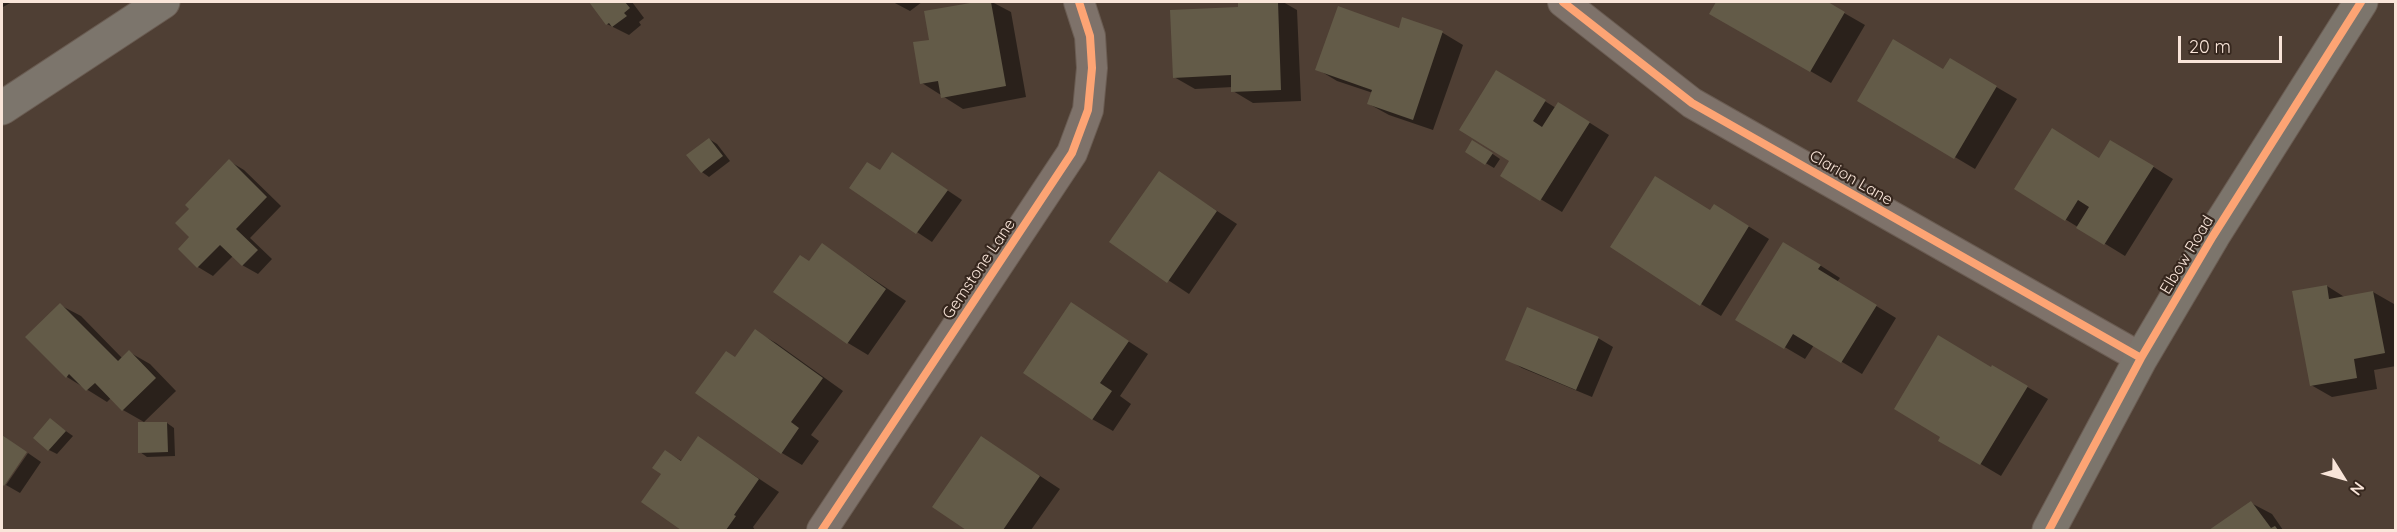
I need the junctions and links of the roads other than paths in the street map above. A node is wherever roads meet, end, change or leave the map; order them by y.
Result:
1 (163, 2) edge
2 (1079, 2) edge
3 (1563, 2) edge
4 (2361, 2) edge
5 (2, 108) edge
6 (2141, 358) junction
7 (822, 531) edge
8 (2049, 531) edge

1 - 5 street
2 - 7 street, Gemstone Lane
3 - 6 street, Clarion Lane
4 - 6 street, Elbow Road
6 - 8 street, Elbow Road

